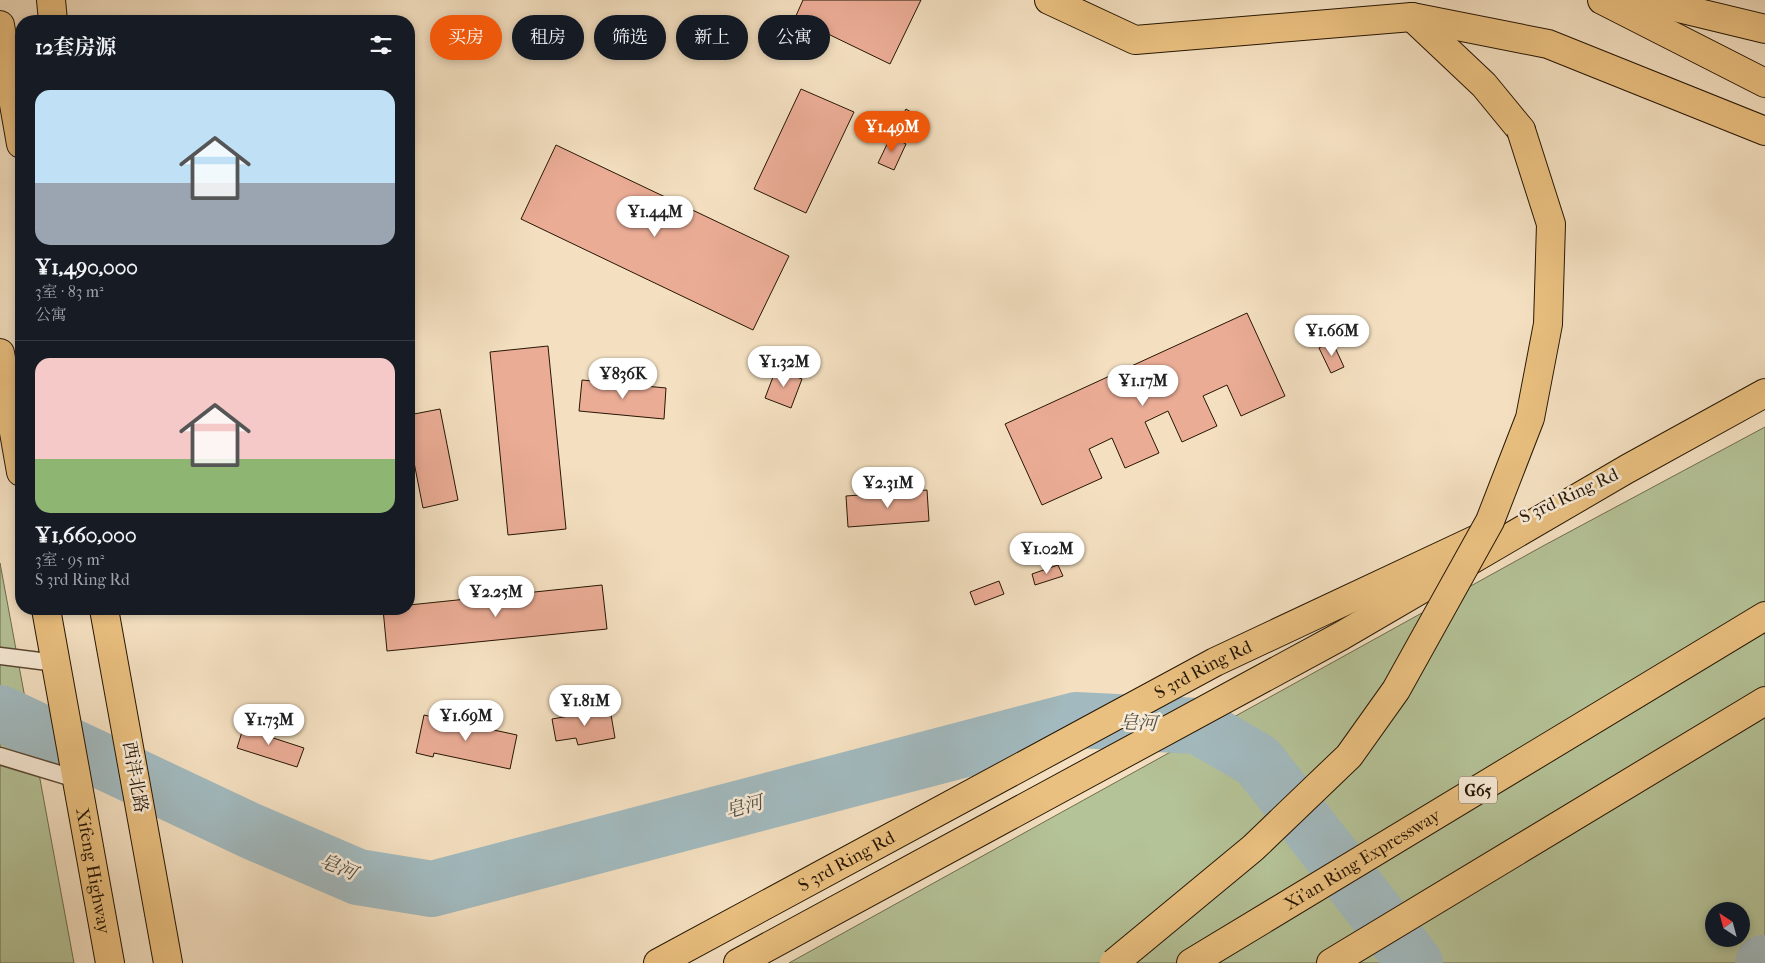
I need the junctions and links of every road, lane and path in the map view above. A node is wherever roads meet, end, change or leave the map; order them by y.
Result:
1 (51, 0) edge
2 (1048, 0) edge
3 (1602, 0) edge
4 (1645, 0) edge
5 (52, 15) edge
6 (1412, 18) junction
7 (0, 25) edge
8 (1765, 29) edge
9 (1765, 83) edge
10 (15, 110) edge
11 (1765, 131) edge
12 (0, 353) edge
13 (1765, 393) edge
14 (15, 438) edge
15 (1627, 469) junction
16 (47, 615) edge
17 (105, 615) edge
18 (1765, 616) edge
19 (0, 656) edge
20 (56, 664) junction
21 (1765, 701) edge
22 (0, 756) edge
23 (76, 779) junction
24 (110, 963) edge
25 (168, 963) edge
26 (658, 963) edge
27 (738, 963) edge
28 (1114, 963) edge
29 (1191, 963) edge
30 (1331, 963) edge

1 - 5 main road
2 - 6 main road
3 - 9 main road
4 - 8 main road
6 - 11 main road
6 - 28 main road, bridge
7 - 10 main road
12 - 14 main road
13 - 15 main road, S 3rd Ring Rd
15 - 26 main road, S 3rd Ring Rd
15 - 27 main road, S 3rd Ring Rd, bridge
16 - 20 main road
17 - 25 main road, 西沣北路
18 - 29 main road, Xi'an Ring Expressway / G65
19 - 20 lane
20 - 23 main road
21 - 30 main road
22 - 23 lane
23 - 24 main road, Xifeng Highway

